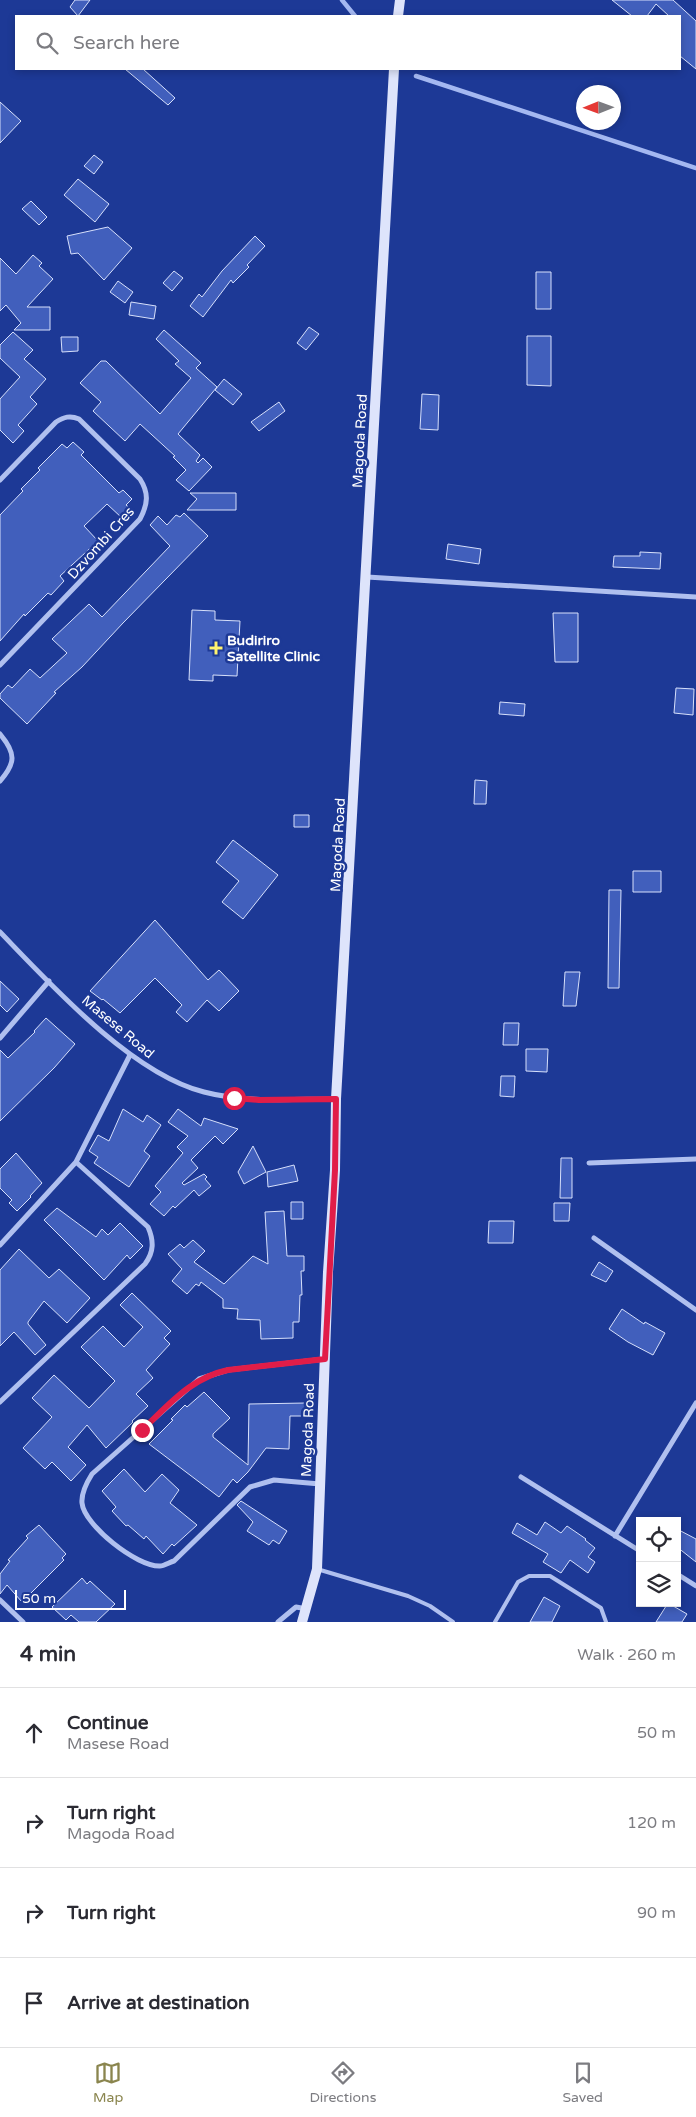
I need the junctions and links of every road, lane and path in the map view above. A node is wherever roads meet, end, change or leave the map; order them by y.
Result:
1 (400, 0) edge
2 (398, 15) edge
3 (394, 70) edge
4 (0, 480) edge
5 (367, 577) junction
6 (696, 597) edge
7 (0, 665) edge
8 (0, 734) edge
9 (0, 781) edge
10 (0, 932) edge
11 (50, 981) junction
12 (0, 1038) edge
13 (130, 1055) junction
14 (336, 1099) junction
15 (696, 1159) edge
16 (76, 1162) junction
17 (589, 1163) dead end
18 (594, 1238) dead end
19 (0, 1245) edge
20 (696, 1310) edge
21 (325, 1359) junction
22 (0, 1402) edge
23 (696, 1403) edge
24 (521, 1477) dead end
25 (320, 1484) junction
26 (615, 1536) junction
27 (636, 1549) edge
28 (317, 1569) junction
29 (681, 1577) edge
30 (696, 1586) edge
31 (0, 1600) edge
32 (307, 1609) junction
33 (23, 1622) edge
34 (278, 1622) edge
35 (302, 1622) edge
36 (453, 1622) edge
37 (495, 1622) edge
38 (606, 1622) edge

1 - 2 street
3 - 5 street, Magoda Road
4 - 7 street, Dzvombi Cres
5 - 6 street
5 - 14 street, Magoda Road
8 - 9 street
10 - 11 street, Masese Road
11 - 12 street
11 - 13 street, Masese Road
13 - 14 street, Masese Road
13 - 16 street
14 - 21 street, Magoda Road
15 - 17 street
16 - 19 street
16 - 22 street
18 - 20 street
21 - 25 street, Magoda Road
21 - 25 street
23 - 26 street
24 - 26 street
25 - 28 street, Magoda Road
26 - 27 street
28 - 32 street, Magoda Road
28 - 36 lane
29 - 30 street
31 - 33 street
32 - 34 street
32 - 35 street, Magoda Road
37 - 38 lane

